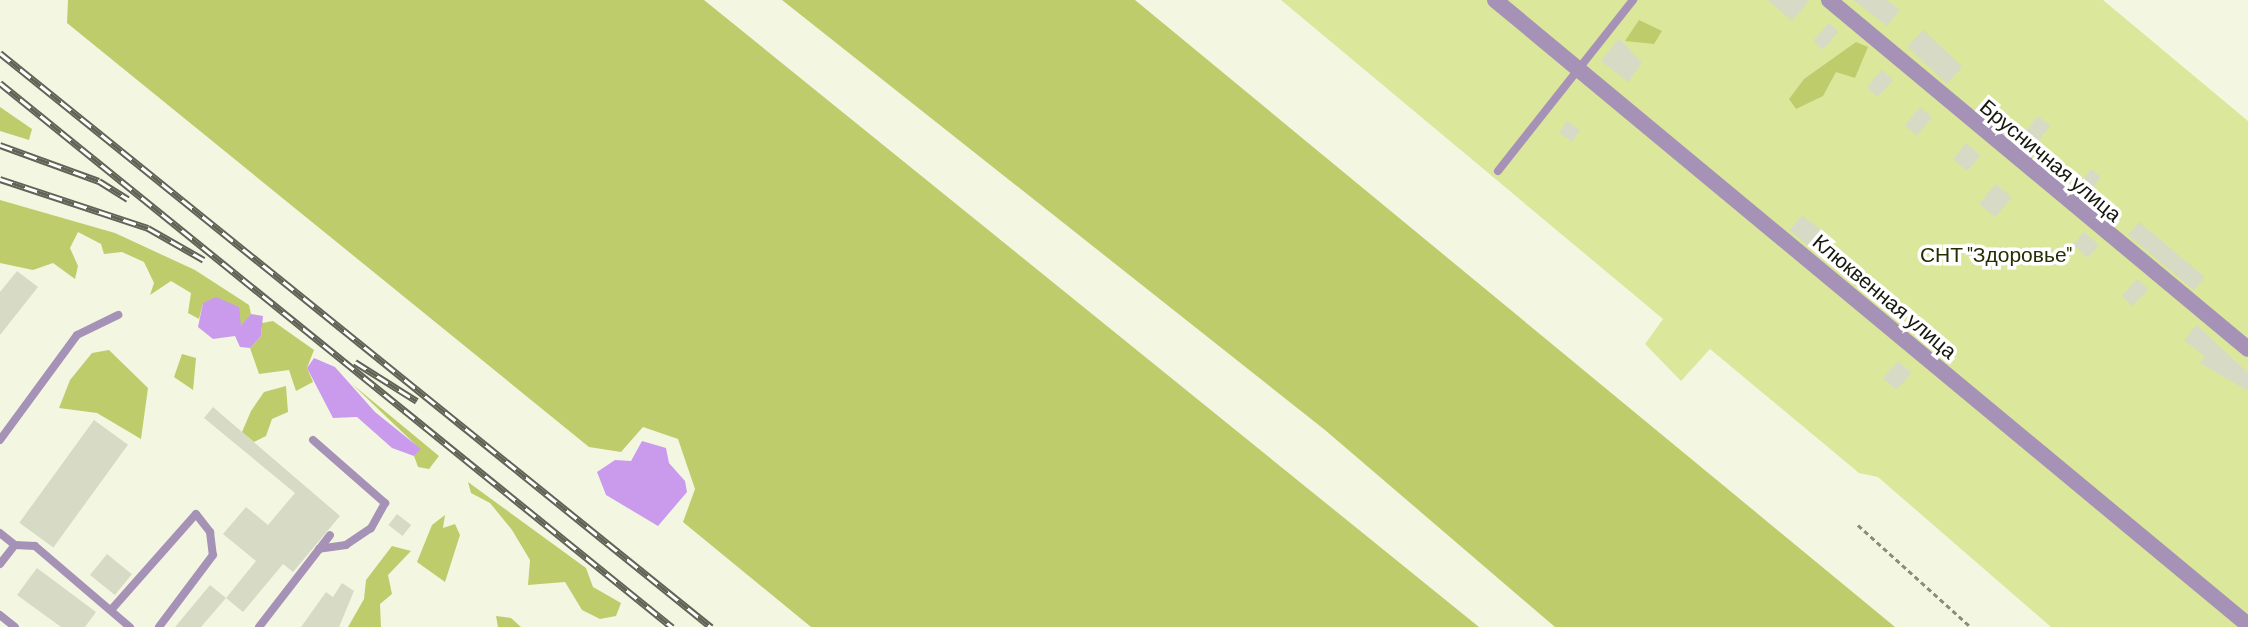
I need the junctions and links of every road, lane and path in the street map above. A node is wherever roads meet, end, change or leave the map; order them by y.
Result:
1 (1495, 0) edge
2 (1633, 0) edge
3 (1829, 0) edge
4 (1578, 69) junction
5 (1498, 171) dead end
6 (118, 315) dead end
7 (2248, 349) edge
8 (0, 440) edge
9 (313, 440) dead end
10 (1857, 524) dead end
11 (0, 533) edge
12 (330, 535) dead end
13 (15, 545) junction
14 (319, 549) junction
15 (0, 564) edge
16 (111, 610) junction
17 (0, 615) edge
18 (2248, 625) edge
19 (15, 627) edge
20 (130, 627) edge
21 (159, 627) edge
22 (259, 627) edge
23 (1971, 627) edge

1 - 4 street, Клюквенная улица
2 - 4 lane
3 - 7 street, Брусничная улица
4 - 5 lane
4 - 18 street, Клюквенная улица
6 - 8 lane
9 - 14 lane
10 - 23 path
11 - 13 lane
12 - 14 lane
13 - 15 lane
13 - 16 lane
14 - 22 lane
16 - 20 lane
16 - 21 lane
17 - 19 lane

